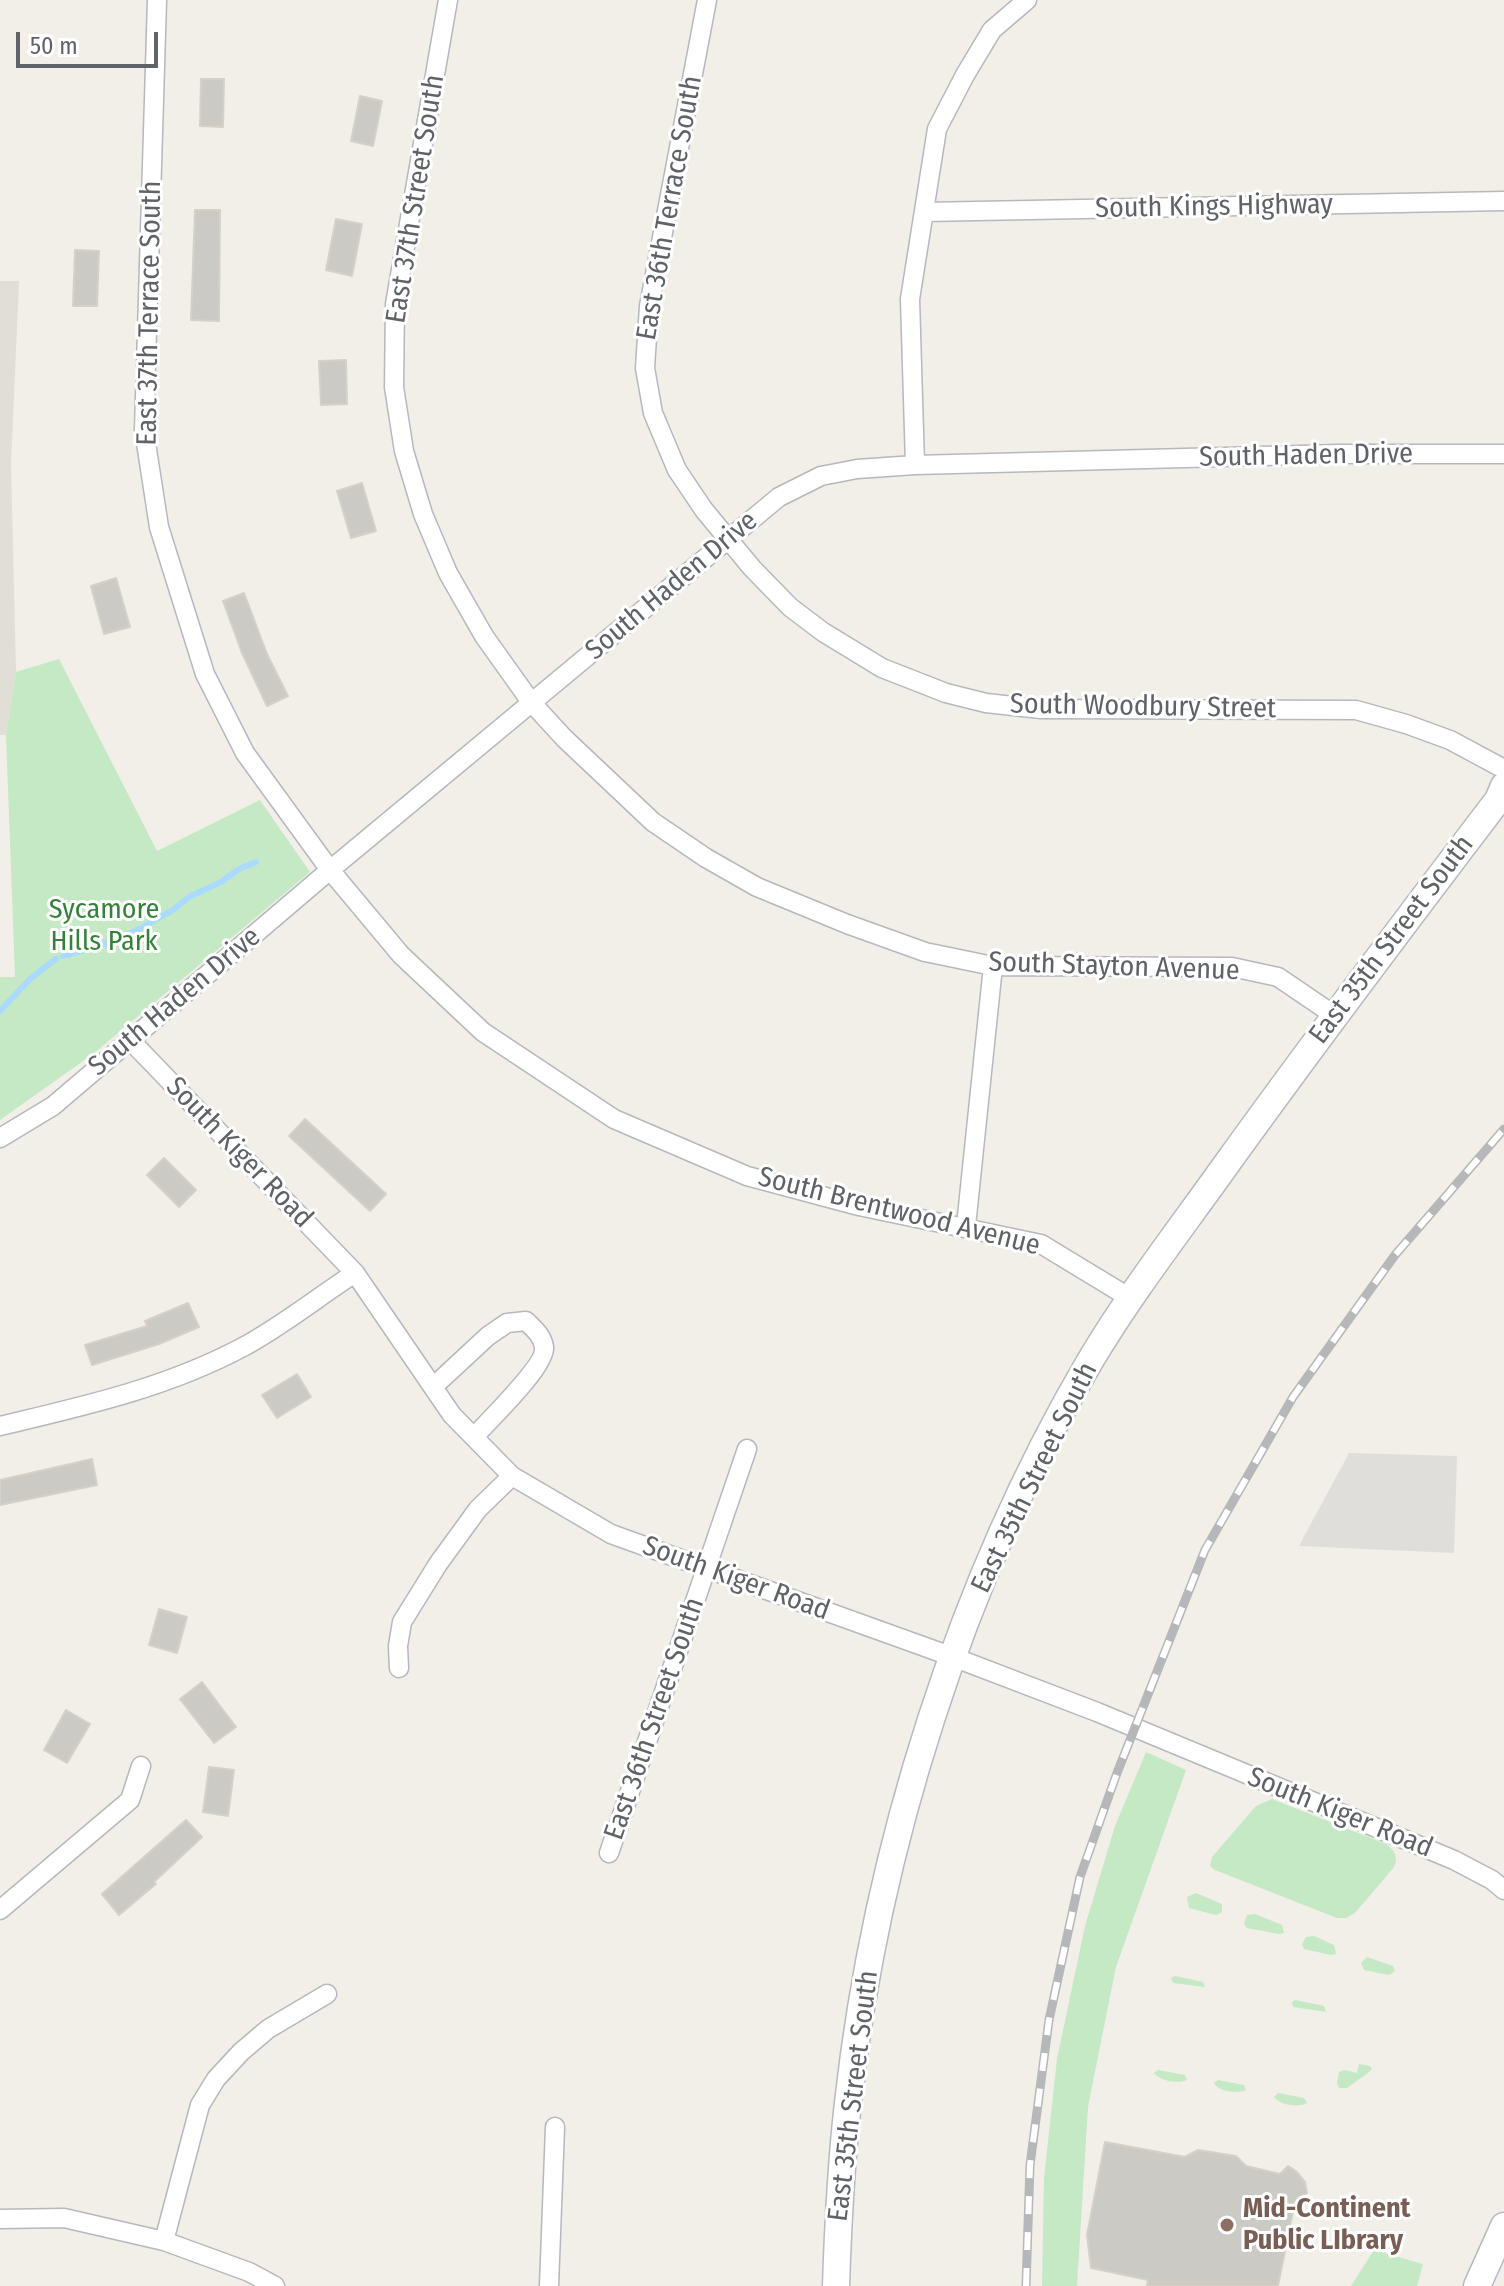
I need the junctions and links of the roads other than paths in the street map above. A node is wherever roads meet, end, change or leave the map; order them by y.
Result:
1 (157, 0) edge
2 (448, 0) edge
3 (707, 0) edge
4 (1027, 0) edge
5 (1504, 201) edge
6 (924, 212) junction
7 (1504, 454) edge
8 (915, 465) junction
9 (729, 538) junction
10 (531, 702) junction
11 (1504, 769) edge
12 (1504, 786) edge
13 (330, 870) junction
14 (993, 966) junction
15 (1334, 1015) junction
16 (130, 1040) junction
17 (0, 1138) edge
18 (966, 1226) junction
19 (355, 1273) junction
20 (1130, 1298) junction
21 (433, 1387) junction
22 (0, 1426) edge
23 (474, 1437) junction
24 (747, 1449) dead end
25 (512, 1476) junction
26 (707, 1570) junction
27 (953, 1657) junction
28 (399, 1668) dead end
29 (141, 1766) dead end
30 (609, 1853) dead end
31 (1504, 1890) edge
32 (0, 1910) edge
33 (327, 1994) dead end
34 (555, 2127) dead end
35 (0, 2219) edge
36 (1504, 2226) edge
37 (164, 2241) junction
38 (275, 2286) edge
39 (549, 2286) edge
40 (836, 2286) edge
41 (1477, 2286) edge

1 - 13 street, East 37th Terrace South
2 - 10 street, East 37th Street South
3 - 9 street, East 36th Terrace South
4 - 6 street
5 - 6 street, South Kings Highway
6 - 8 street
7 - 8 street, South Haden Drive
8 - 9 street, South Haden Drive
9 - 10 street, South Haden Drive
9 - 11 street, South Woodbury Street
10 - 13 street, South Haden Drive
10 - 14 street, South Stayton Avenue
12 - 15 main road, East 35th Street South
13 - 16 street, South Haden Drive
13 - 18 street, South Brentwood Avenue
14 - 15 street, South Stayton Avenue
14 - 18 street
15 - 20 main road, East 35th Street South
16 - 17 street, South Haden Drive
16 - 19 street, South Kiger Road
18 - 20 street, South Brentwood Avenue
19 - 21 street, South Kiger Road
19 - 22 street
20 - 27 main road, East 35th Street South
21 - 23 street, South Kiger Road
21 - 23 street
23 - 25 street, South Kiger Road
24 - 26 street, East 36th Street South
25 - 26 street, South Kiger Road
25 - 28 street
26 - 27 street, South Kiger Road
26 - 30 street, East 36th Street South
27 - 31 street, South Kiger Road
27 - 40 main road, East 35th Street South
29 - 32 street
33 - 37 street
34 - 39 street
35 - 37 street
36 - 41 main road
37 - 38 street

